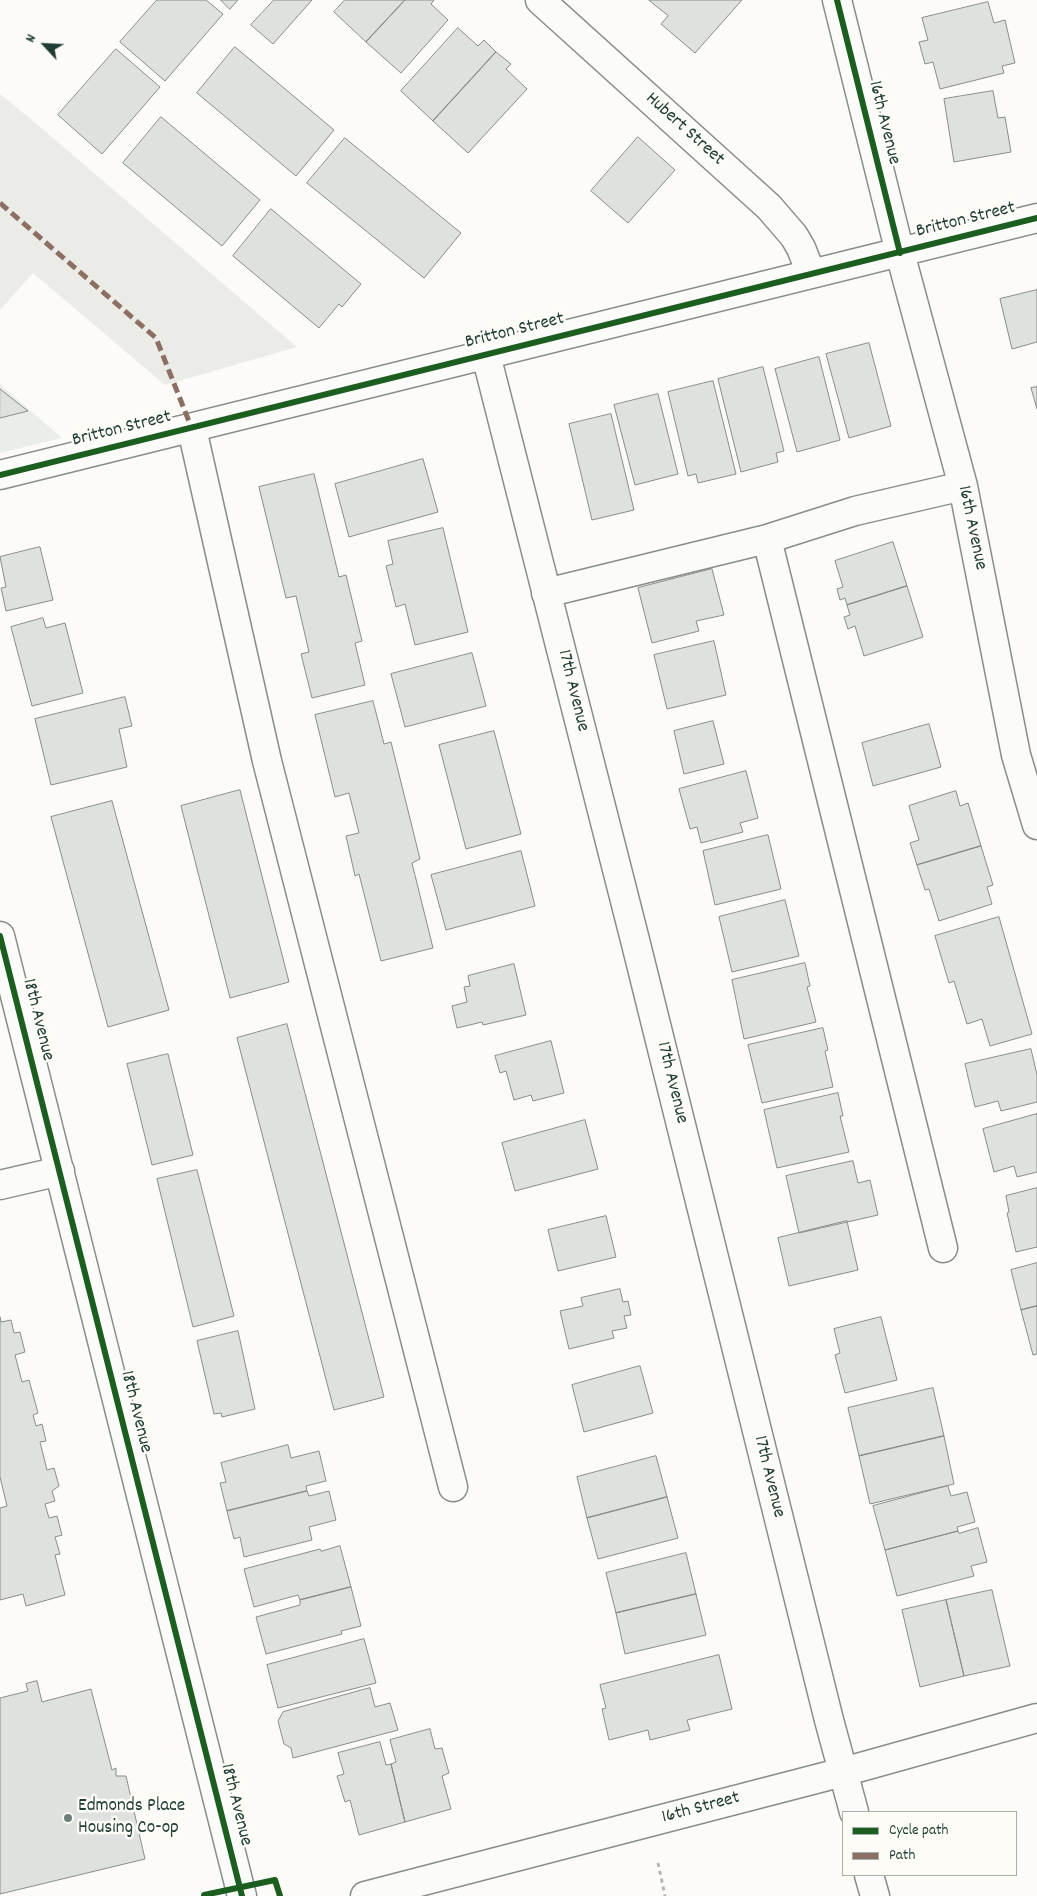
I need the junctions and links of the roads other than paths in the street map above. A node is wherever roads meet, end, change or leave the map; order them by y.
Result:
1 (540, 0) edge
2 (836, 0) edge
3 (1037, 218) edge
4 (900, 253) junction
5 (811, 273) junction
6 (486, 355) junction
7 (192, 429) junction
8 (0, 475) edge
9 (962, 486) junction
10 (767, 539) junction
11 (546, 593) junction
12 (1037, 825) edge
13 (0, 936) edge
14 (60, 1171) junction
15 (0, 1185) edge
16 (943, 1248) dead end
17 (453, 1487) dead end
18 (1037, 1718) edge
19 (843, 1772) junction
20 (854, 1811) edge
21 (869, 1876) edge
22 (242, 1896) edge
23 (365, 1896) edge
24 (874, 1896) edge

1 - 5 street, Hubert Street
2 - 4 street, 16th Avenue
3 - 4 street, Britton Street
4 - 5 street, Britton Street
4 - 9 street, 16th Avenue
5 - 6 street, Britton Street
6 - 7 street, Britton Street
6 - 11 street, 17th Avenue
7 - 8 street, Britton Street
7 - 17 street
9 - 10 street
9 - 12 street, 16th Avenue
10 - 11 street
10 - 16 street
11 - 19 street, 17th Avenue
13 - 14 street, 18th Avenue
14 - 15 street
14 - 22 street, 18th Avenue
18 - 19 street, 16th Street
19 - 20 street, 17th Avenue
19 - 23 street, 16th Street
21 - 24 street

